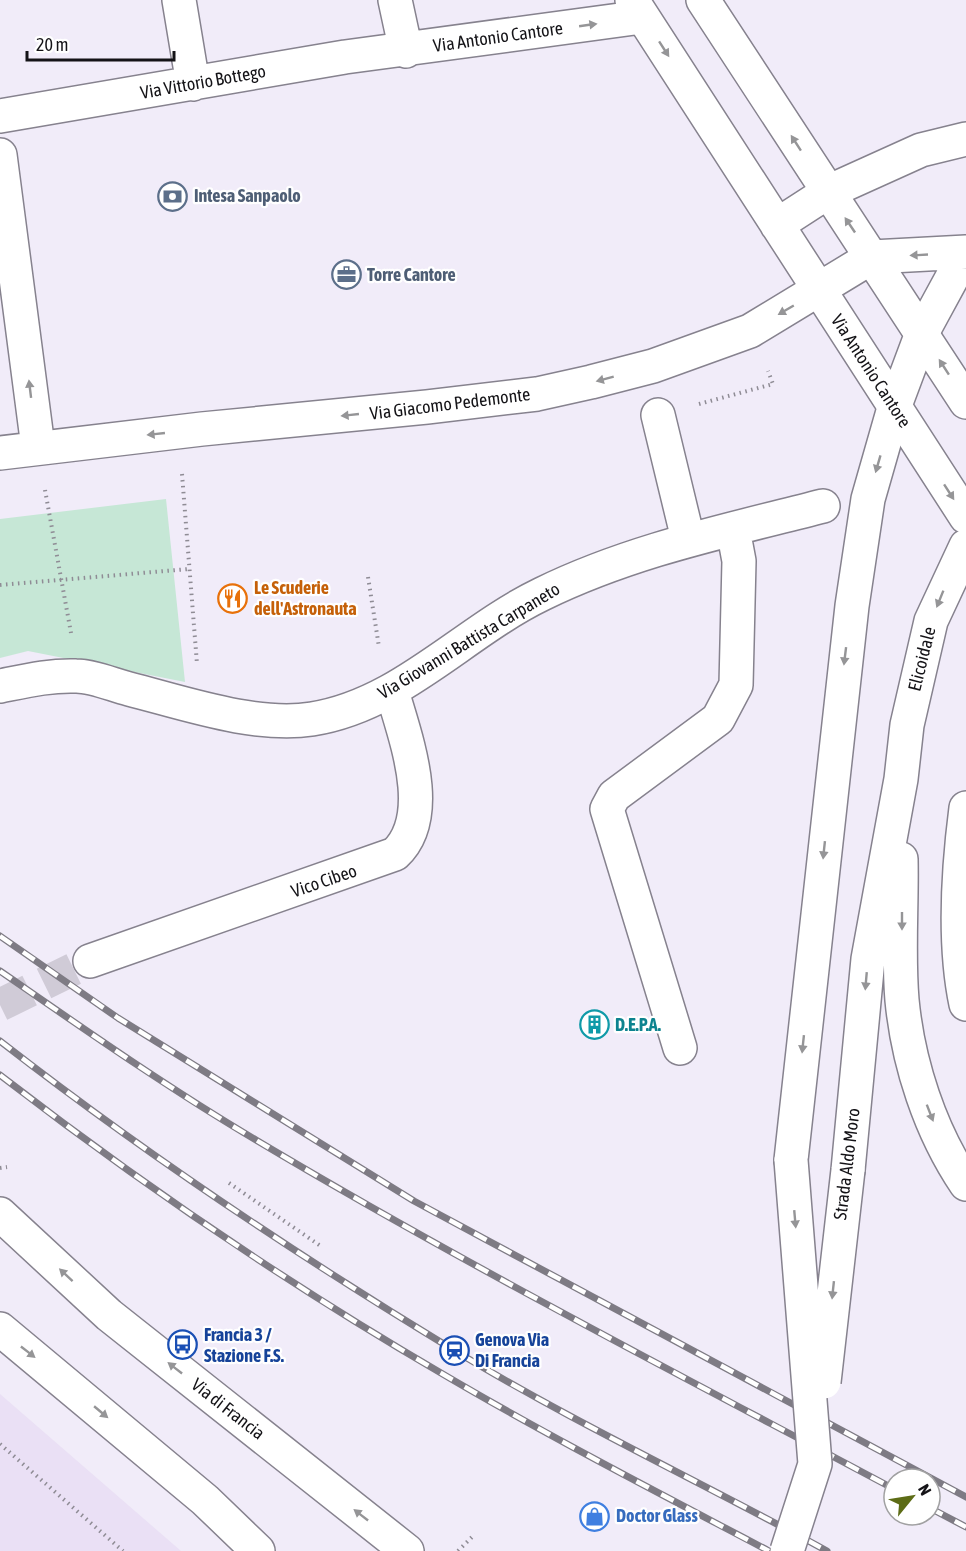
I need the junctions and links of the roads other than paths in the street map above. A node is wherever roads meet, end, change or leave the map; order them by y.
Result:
1 (178, 0) edge
2 (395, 0) edge
3 (703, 0) edge
4 (637, 8) edge
5 (406, 51) junction
6 (193, 84) junction
7 (0, 116) edge
8 (966, 139) edge
9 (0, 155) edge
10 (828, 192) junction
11 (777, 225) junction
12 (966, 252) edge
13 (872, 257) junction
14 (819, 291) junction
15 (922, 333) junction
16 (966, 402) edge
17 (894, 408) junction
18 (658, 414) road end
19 (38, 447) junction
20 (0, 453) edge
21 (823, 506) dead end
22 (966, 517) edge
23 (733, 529) junction
24 (688, 539) junction
25 (966, 546) edge
26 (0, 686) edge
27 (392, 691) junction
28 (901, 779) junction
29 (966, 808) edge
30 (90, 961) tunnel mouth
31 (966, 1004) edge
32 (680, 1048) dead end
33 (966, 1184) edge
34 (0, 1214) edge
35 (0, 1329) edge
36 (815, 1464) junction
37 (258, 1551) edge
38 (407, 1551) edge
39 (787, 1551) edge
40 (807, 1551) edge

1 - 6 main road
2 - 5 main road
10 -> 3 main road
5 -> 4 main road, Via Antonio Cantore
4 -> 11 main road, Via Antonio Cantore
5 - 6 main road, Via Vittorio Bottego
6 - 7 main road, Via Vittorio Bottego
8 - 10 main road
19 -> 9 main road
10 - 11 main road
13 -> 10 main road
11 - 14 main road, Via Antonio Cantore
12 -> 13 main road
12 - 15 main road
13 - 14 main road, Via Giacomo Pedemonte
13 - 15 main road
14 - 17 main road, Via Antonio Cantore
14 -> 19 main road, Via Giacomo Pedemonte
16 -> 15 main road
15 - 17 main road
17 -> 22 main road, Via Antonio Cantore
17 -> 36 main road, bridge
18 - 24 main road
19 - 20 main road, Via Giacomo Pedemonte
21 - 23 main road, Via Giovanni Battista Carpaneto
23 - 24 main road, Via Giovanni Battista Carpaneto
23 - 32 main road
24 - 27 main road, Via Giovanni Battista Carpaneto
25 -> 28 main road, Elicoidale
26 - 27 main road, Via Giovanni Battista Carpaneto
27 - 30 main road, Vico Cibeo
28 -> 33 main road
28 -> 36 main road, Strada Aldo Moro, bridge
29 - 31 main road
38 -> 34 main road, Via di Francia
35 -> 37 main road
36 - 39 main road, bridge
36 - 40 main road, Strada Aldo Moro, bridge

